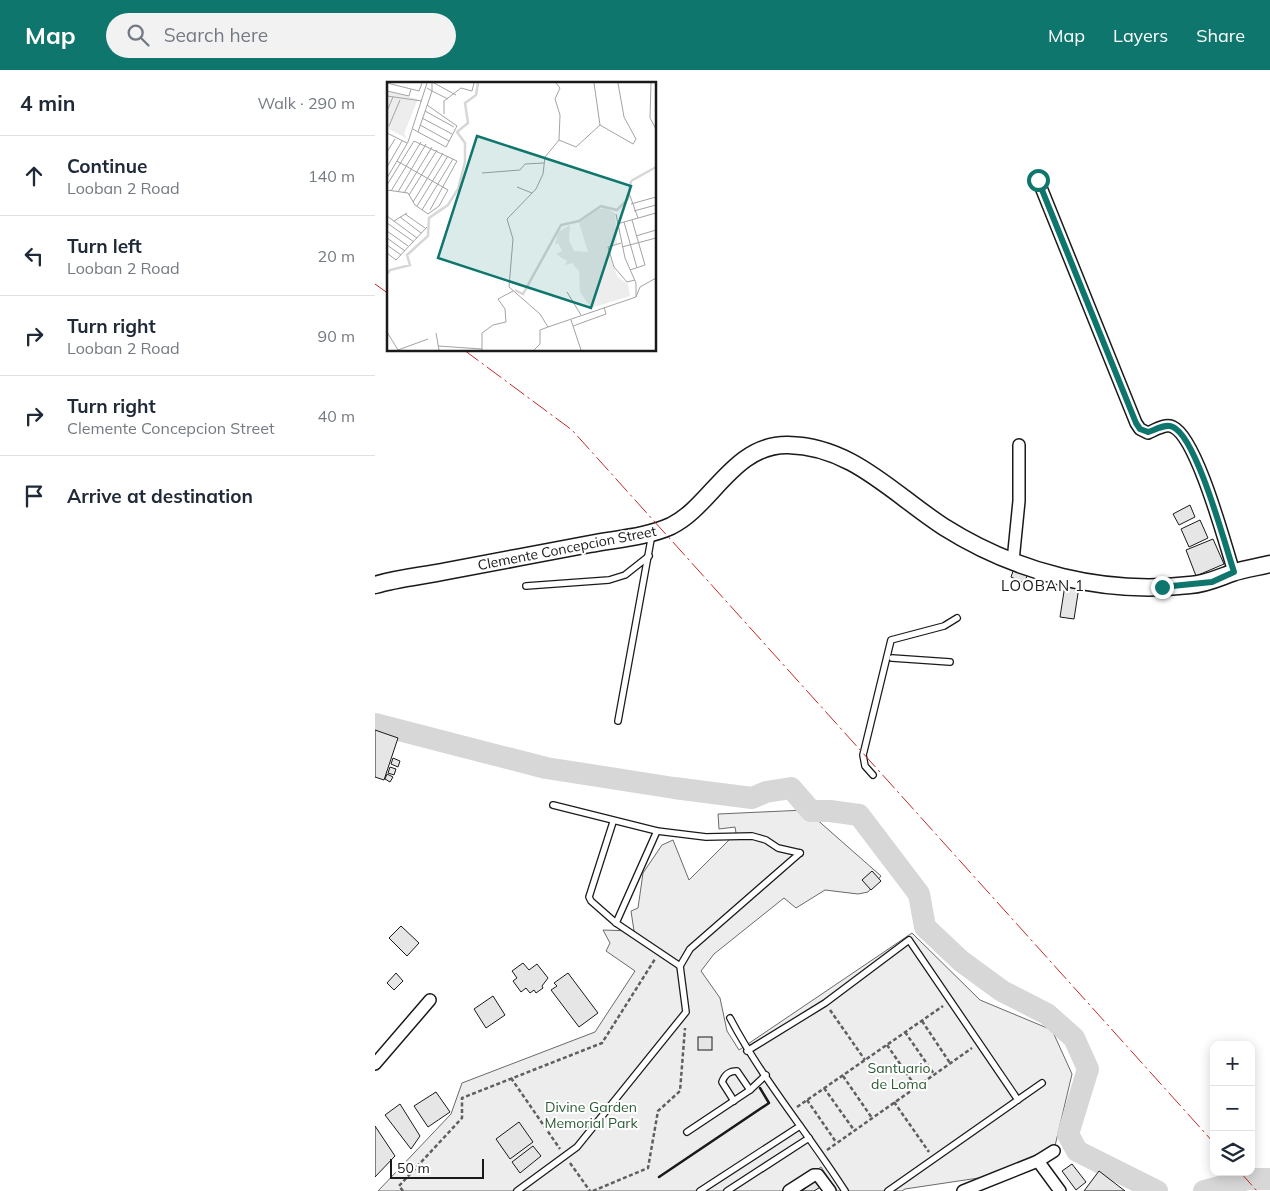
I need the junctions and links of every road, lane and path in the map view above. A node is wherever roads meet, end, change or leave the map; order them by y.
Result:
1 (1038, 180) dead end
2 (1019, 445) dead end
3 (653, 532) junction
4 (649, 556) junction
5 (1013, 561) junction
6 (1270, 564) edge
7 (1234, 572) junction
8 (375, 585) edge
9 (526, 586) dead end
10 (957, 618) dead end
11 (892, 658) dead end
12 (950, 662) dead end
13 (618, 721) dead end
14 (873, 775) dead end
15 (553, 805) dead end
16 (613, 822) junction
17 (657, 831) junction
18 (616, 923) junction
19 (659, 953) junction
20 (680, 966) junction
21 (430, 1000) dead end
22 (950, 1000) junction
23 (825, 1003) junction
24 (686, 1012) junction
25 (730, 1018) dead end
26 (922, 1021) junction
27 (905, 1032) junction
28 (979, 1042) junction
29 (887, 1045) junction
30 (747, 1051) junction
31 (865, 1060) junction
32 (950, 1063) junction
33 (375, 1064) edge
34 (934, 1074) junction
35 (766, 1076) junction
36 (843, 1076) junction
37 (511, 1078) junction
38 (1041, 1083) dead end
39 (916, 1087) junction
40 (824, 1088) junction
41 (750, 1090) junction
42 (807, 1100) junction
43 (1018, 1100) junction
44 (734, 1101) junction
45 (894, 1102) junction
46 (791, 1111) junction
47 (872, 1118) junction
48 (800, 1126) junction
49 (854, 1130) junction
50 (687, 1132) dead end
51 (809, 1138) junction
52 (837, 1143) junction
53 (1054, 1151) dead end
54 (821, 1154) junction
55 (565, 1156) junction
56 (933, 1158) junction
57 (1038, 1160) junction
58 (989, 1181) junction
59 (704, 1190) edge
60 (403, 1191) edge
61 (517, 1191) edge
62 (591, 1191) edge
63 (727, 1191) edge
64 (789, 1191) edge
65 (830, 1191) edge
66 (845, 1191) edge
67 (888, 1191) edge
68 (963, 1191) edge
69 (995, 1191) edge
70 (1060, 1191) edge

1 - 7 street
2 - 5 street
3 - 4 lane
3 - 5 street, Clemente Concepcion Street
3 - 8 street, Clemente Concepcion Street
4 - 9 lane
4 - 13 lane
5 - 7 street, Clemente Concepcion Street
6 - 7 street, Clemente Concepcion Street
10 - 14 lane
11 - 12 lane
15 - 16 lane
16 - 17 lane
16 - 18 lane
17 - 18 lane
17 - 20 lane
18 - 19 lane
19 - 20 lane
19 - 37 path
20 - 24 lane
21 - 33 street
22 - 23 lane
22 - 26 path
22 - 28 lane
23 - 30 lane
23 - 31 path
24 - 55 lane
24 - 62 path
25 - 30 lane
26 - 27 path
26 - 32 path
27 - 29 path
27 - 34 path
28 - 32 path
28 - 43 lane
29 - 31 path
29 - 39 path
30 - 35 lane
31 - 36 path
32 - 34 path
34 - 39 path
35 - 41 lane
35 - 46 lane
36 - 40 path
36 - 47 path
37 - 55 path
37 - 60 path
38 - 43 lane
39 - 45 path
40 - 42 path
40 - 49 path
41 - 44 lane
41 - 44 lane
42 - 46 path
42 - 52 path
43 - 56 lane
44 - 50 lane
45 - 47 path
45 - 56 path
46 - 48 lane
47 - 49 path
48 - 51 lane
48 - 59 lane
49 - 52 path
51 - 54 lane
51 - 63 lane
52 - 54 path
53 - 57 street
54 - 66 lane
55 - 61 lane
55 - 62 path
56 - 67 lane
57 - 58 street
57 - 70 street
58 - 68 street
58 - 69 street
64 - 65 street

